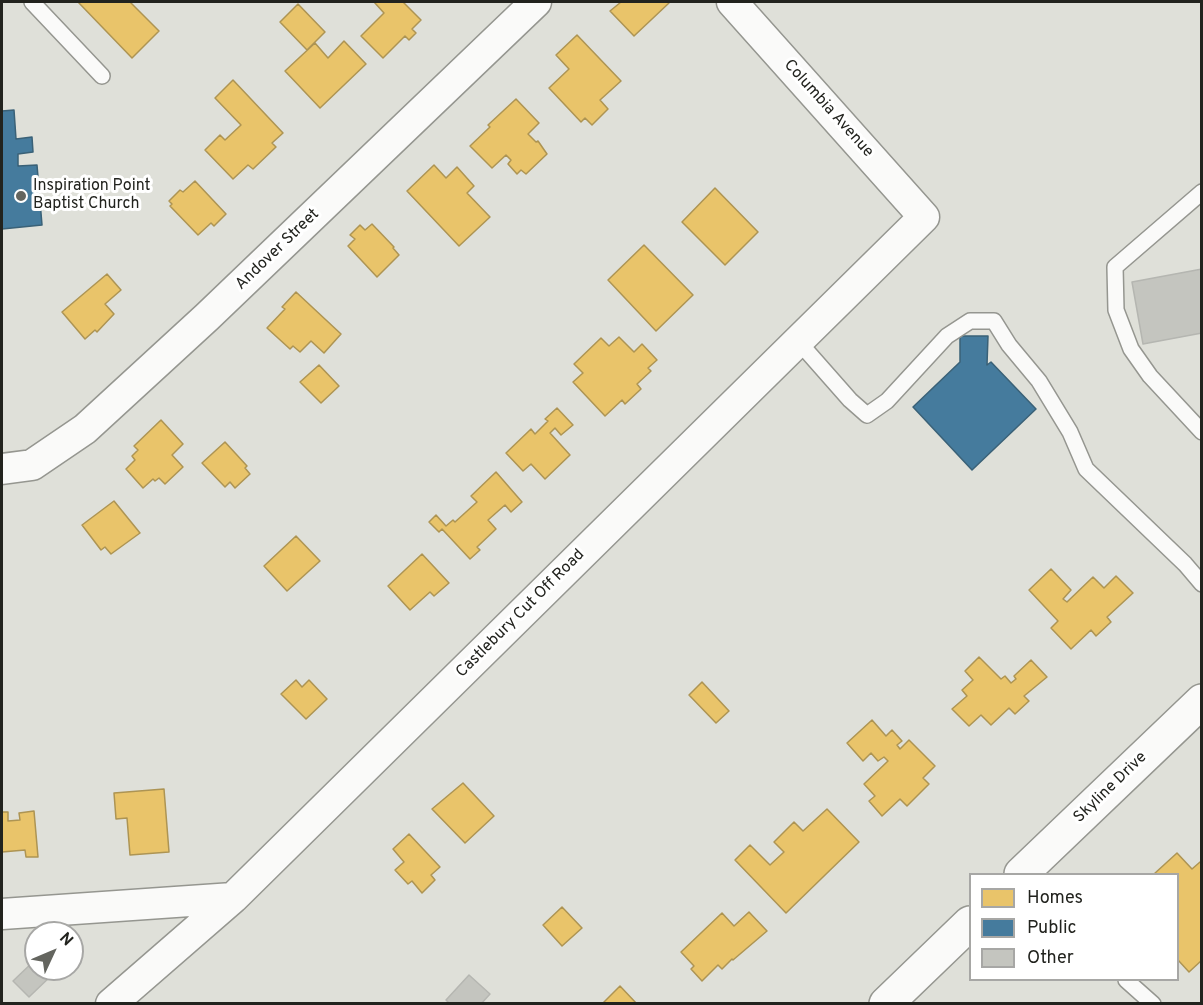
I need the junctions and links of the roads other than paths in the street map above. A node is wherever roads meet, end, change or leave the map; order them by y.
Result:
1 (32, 2) edge
2 (536, 2) edge
3 (732, 2) edge
4 (102, 76) dead end
5 (1202, 192) edge
6 (924, 217) joint
7 (798, 341) junction
8 (1202, 432) edge
9 (2, 469) edge
10 (1202, 584) edge
11 (1202, 701) edge
12 (1024, 873) edge
13 (233, 898) junction
14 (2, 914) edge
15 (969, 924) edge
16 (1127, 981) edge
17 (111, 1004) edge
18 (886, 1004) edge
19 (1153, 1004) edge

1 - 4 lane
2 - 9 street, Andover Street
3 - 6 street, Columbia Avenue
5 - 8 lane
6 - 7 street, Castlebury Cut Off Road
7 - 10 lane
7 - 13 street, Castlebury Cut Off Road
11 - 12 street, Skyline Drive
13 - 14 street
13 - 17 street, Castlebury Cut Off Road
15 - 18 street
16 - 19 lane

